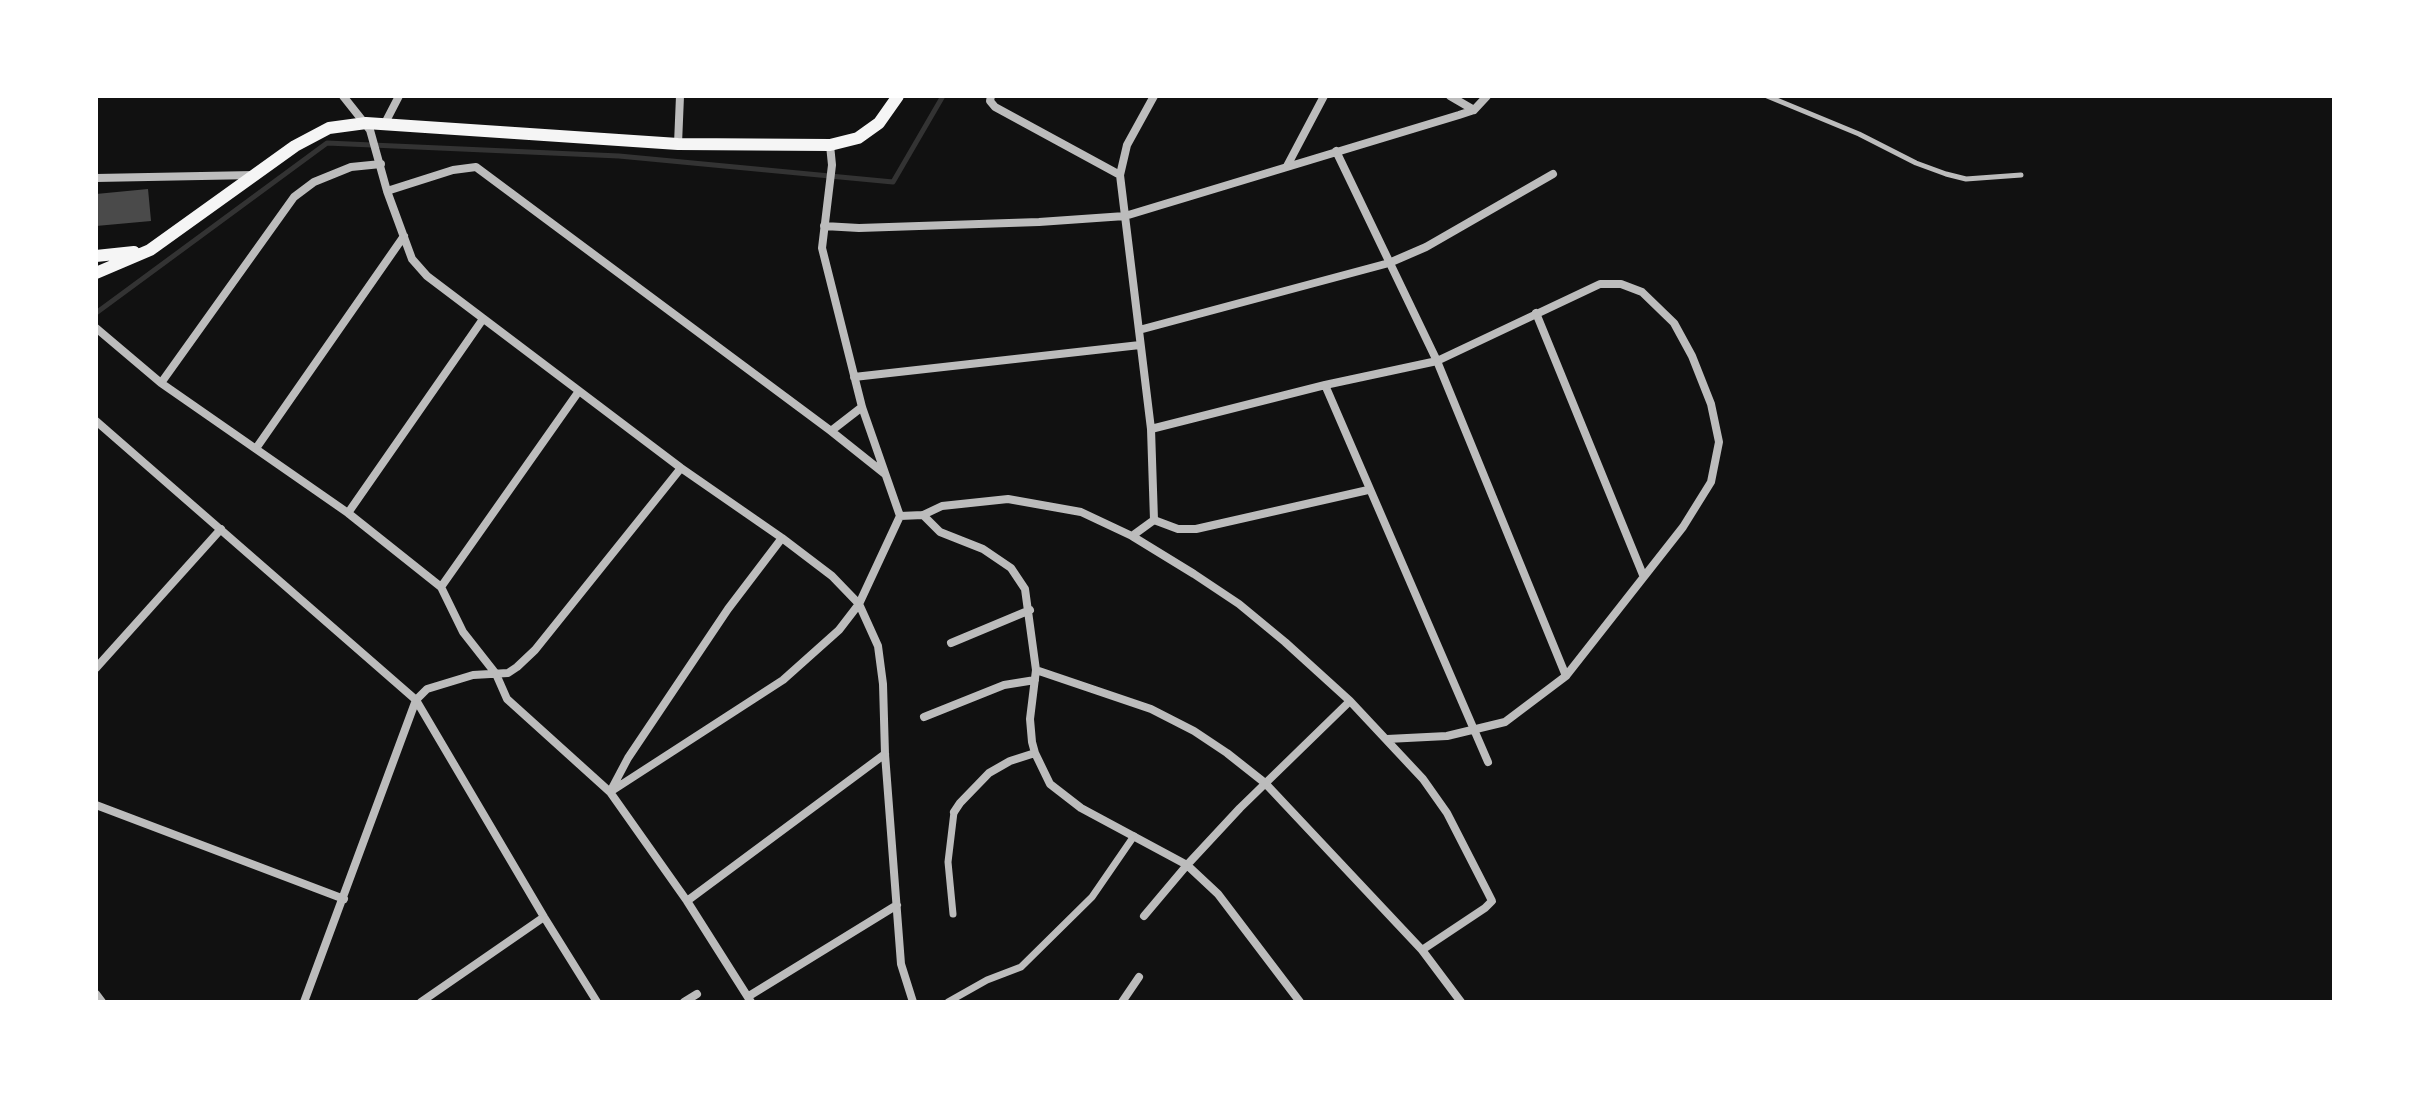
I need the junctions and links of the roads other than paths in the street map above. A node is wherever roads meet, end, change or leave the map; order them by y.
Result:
1 (343, 96) edge
2 (399, 96) edge
3 (680, 96) edge
4 (898, 96) edge
5 (1154, 96) edge
6 (1324, 96) edge
7 (1450, 96) edge
8 (1487, 96) edge
9 (1767, 96) edge
10 (990, 99) edge
11 (1474, 110) junction
12 (384, 125) junction
13 (368, 126) junction
14 (678, 144) junction
15 (830, 145) junction
16 (1336, 151) junction
17 (379, 161) junction
18 (1286, 166) junction
19 (1553, 174) dead end
20 (255, 175) junction
21 (1120, 175) junction
22 (2021, 175) dead end
23 (96, 178) edge
24 (387, 191) junction
25 (1125, 216) junction
26 (824, 226) junction
27 (404, 236) junction
28 (150, 250) junction
29 (96, 256) edge
30 (1389, 263) junction
31 (96, 273) edge
32 (1536, 313) junction
33 (483, 319) junction
34 (96, 328) edge
35 (1139, 330) junction
36 (1140, 345) junction
37 (1437, 361) junction
38 (854, 377) junction
39 (161, 383) junction
40 (1325, 385) junction
41 (579, 391) junction
42 (862, 407) junction
43 (96, 421) edge
44 (1151, 429) junction
45 (831, 431) junction
46 (257, 447) junction
47 (681, 468) junction
48 (885, 474) junction
49 (1368, 490) junction
50 (348, 513) junction
51 (923, 515) junction
52 (900, 516) junction
53 (1154, 520) junction
54 (221, 529) junction
55 (1132, 536) junction
56 (782, 538) junction
57 (1643, 575) junction
58 (441, 587) junction
59 (859, 604) junction
60 (1030, 610) junction
61 (951, 643) dead end
62 (96, 668) edge
63 (1036, 670) junction
64 (496, 674) junction
65 (1566, 676) junction
66 (1035, 680) junction
67 (416, 700) junction
68 (1350, 701) junction
69 (924, 717) dead end
70 (1473, 731) junction
71 (1387, 739) junction
72 (1035, 753) junction
73 (885, 754) junction
74 (1488, 762) dead end
75 (1265, 783) junction
76 (610, 792) junction
77 (96, 805) edge
78 (954, 812) joint
79 (1134, 836) junction
80 (1187, 865) junction
81 (344, 899) junction
82 (687, 901) junction
83 (897, 905) junction
84 (953, 914) dead end
85 (1144, 916) dead end
86 (544, 917) junction
87 (1422, 950) junction
88 (1139, 977) dead end
89 (96, 994) edge
90 (697, 994) dead end
91 (750, 999) edge
92 (102, 1002) edge
93 (304, 1002) edge
94 (421, 1002) edge
95 (597, 1002) edge
96 (684, 1002) edge
97 (913, 1002) edge
98 (948, 1002) edge
99 (1122, 1002) edge
100 (1300, 1002) edge
101 (1461, 1002) edge

1 - 13 street
2 - 12 street
3 - 14 street
4 - 15 main road
5 - 21 street
6 - 18 street
7 - 11 street
8 - 11 street
9 - 22 lane
10 - 21 street
11 - 16 street
12 - 13 main road
12 - 14 main road
13 - 17 street
13 - 20 main road
14 - 15 main road
15 - 26 street
16 - 18 street
16 - 30 street
17 - 24 street
17 - 39 street
18 - 25 street
19 - 30 street
20 - 23 street
20 - 28 main road
21 - 25 street
24 - 27 street
24 - 45 street
25 - 26 street
25 - 35 street
26 - 38 street
27 - 33 street
27 - 46 street
28 - 29 main road
28 - 31 main road
30 - 35 street
30 - 37 street
32 - 37 street
32 - 57 street
32 - 57 street
33 - 41 street
33 - 50 street
34 - 39 street
35 - 36 street
36 - 38 street
36 - 44 street
37 - 40 street
37 - 65 street
38 - 42 street
39 - 46 street
40 - 44 street
40 - 49 street
41 - 47 street
41 - 58 street
42 - 45 street
42 - 48 street
43 - 54 street
44 - 53 street
45 - 48 street
46 - 50 street
47 - 56 street
47 - 64 street
48 - 52 street
49 - 53 street
49 - 70 street
50 - 58 street
51 - 52 street
51 - 55 street
51 - 60 street
52 - 59 street
53 - 55 street
54 - 62 street
54 - 67 street
55 - 68 street
56 - 59 street
56 - 76 street
57 - 65 street
58 - 64 street
59 - 73 street
59 - 76 street
60 - 61 street
60 - 63 street
63 - 66 street
63 - 75 street
64 - 67 street
64 - 76 street
65 - 70 street
66 - 69 street
66 - 72 street
67 - 81 street
67 - 86 street
68 - 71 street
68 - 75 street
70 - 71 street
70 - 74 street
71 - 87 street
72 - 78 street
72 - 79 street
73 - 82 street
73 - 83 street
75 - 80 street
75 - 87 street
76 - 82 street
77 - 81 street
78 - 84 street
79 - 80 street
79 - 98 street
80 - 85 street
80 - 100 street
81 - 93 street
82 - 91 street
83 - 91 street
83 - 97 street
86 - 94 street
86 - 95 street
87 - 101 street
88 - 99 street
89 - 92 street
90 - 96 street

